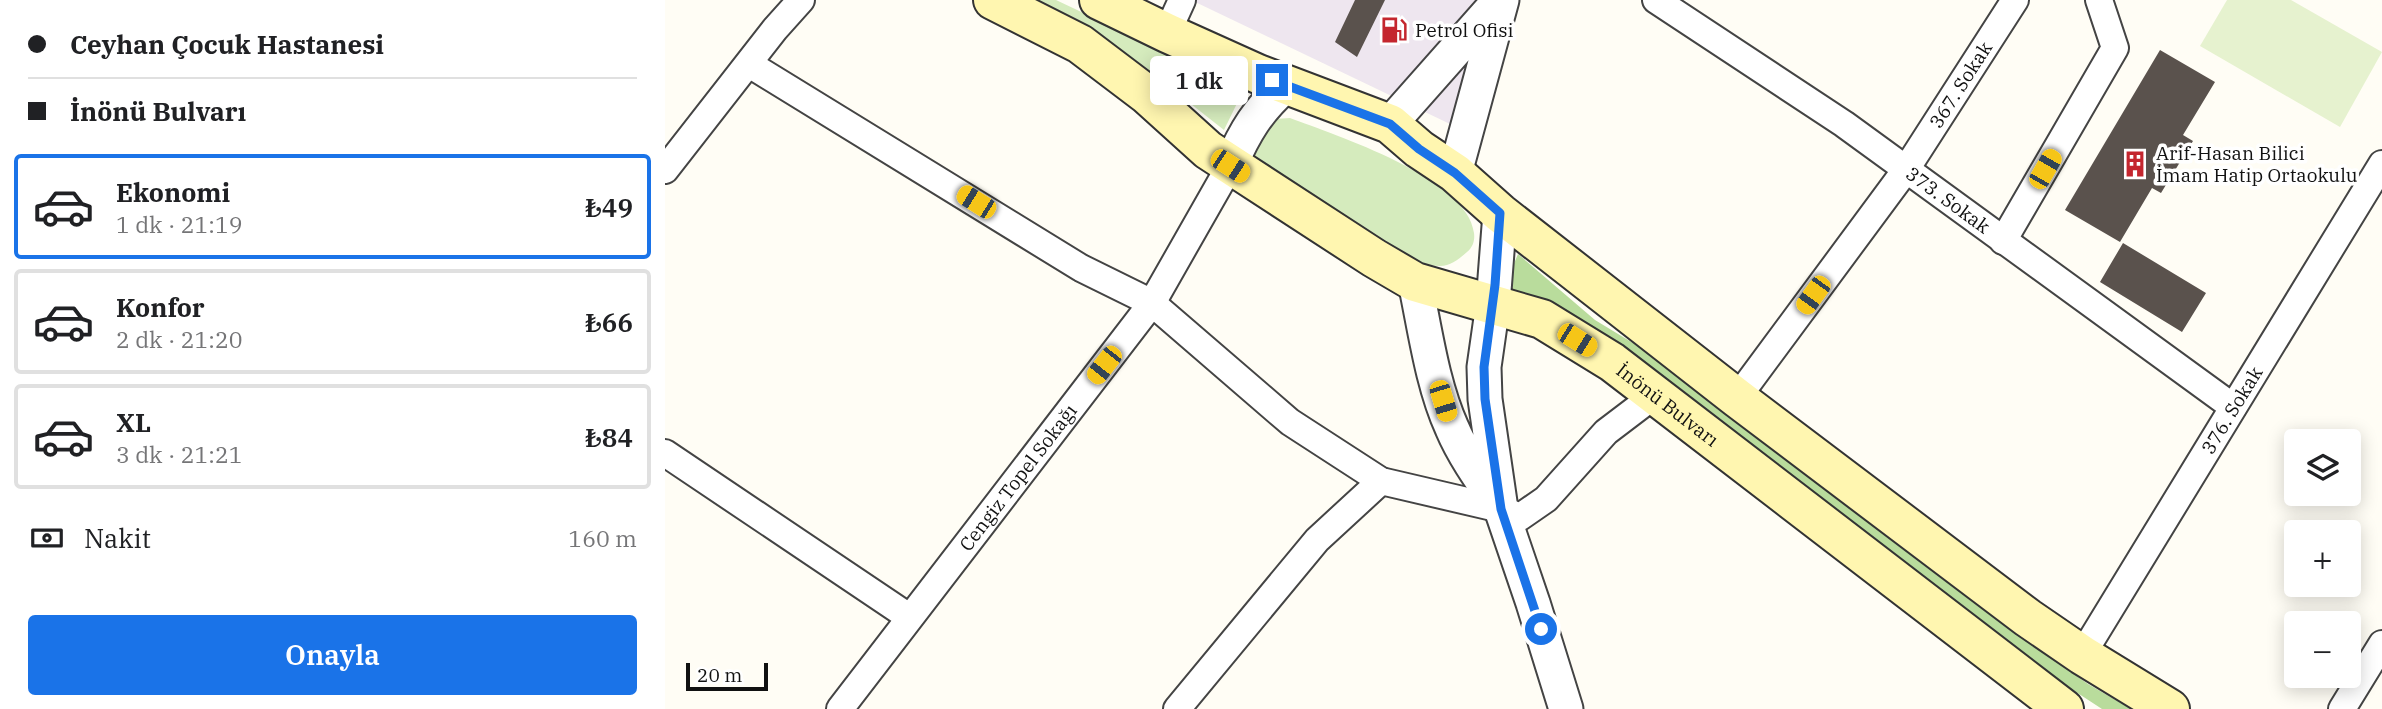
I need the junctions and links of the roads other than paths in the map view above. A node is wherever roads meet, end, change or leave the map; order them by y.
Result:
1 (801, 0) edge
2 (993, 0) edge
3 (1099, 0) edge
4 (1501, 0) edge
5 (1656, 0) edge
6 (2015, 0) edge
7 (2099, 0) edge
8 (1175, 17) edge
9 (749, 64) junction
10 (1286, 85) junction
11 (1390, 124) junction
12 (2382, 164) edge
13 (1230, 166) junction
14 (665, 170) edge
15 (1905, 171) junction
16 (1455, 173) junction
17 (1500, 213) junction
18 (2003, 241) junction
19 (1415, 282) junction
20 (1152, 303) junction
21 (1493, 304) junction
22 (1656, 394) junction
23 (1737, 398) junction
24 (2233, 407) junction
25 (665, 453) edge
26 (1381, 481) junction
27 (1501, 509) junction
28 (909, 617) junction
29 (2382, 644) edge
30 (2081, 655) junction
31 (839, 709) edge
32 (1177, 709) edge
33 (1566, 709) edge
34 (2064, 709) edge
35 (2170, 709) edge
36 (2342, 709) edge

1 - 9 street
2 - 13 main road, İnönü Bulvarı
3 - 8 main road
4 - 11 street
4 - 16 street
5 - 15 street, 373. Sokak
6 - 15 street, 367. Sokak
7 - 18 street
8 - 10 main road
9 - 14 street
9 - 20 street
10 - 11 main road
10 - 13 street
11 - 16 main road
12 - 24 street, 376. Sokak
13 - 19 main road, İnönü Bulvarı
13 - 20 street, Cengiz Topel Sokağı
15 - 18 street, 373. Sokak
15 - 23 street, 367. Sokak
16 - 17 main road
17 - 21 street
17 - 23 main road
18 - 24 street, 373. Sokak
19 - 21 main road, İnönü Bulvarı
19 - 27 street
20 - 26 street
20 - 28 street, Cengiz Topel Sokağı
21 - 22 main road, İnönü Bulvarı
21 - 27 street
22 - 27 street
22 - 34 main road, İnönü Bulvarı
23 - 30 main road
24 - 30 street, 376. Sokak
25 - 28 street
26 - 27 street
26 - 32 street
27 - 33 street
28 - 31 street, Cengiz Topel Sokağı
29 - 36 street
30 - 35 main road

